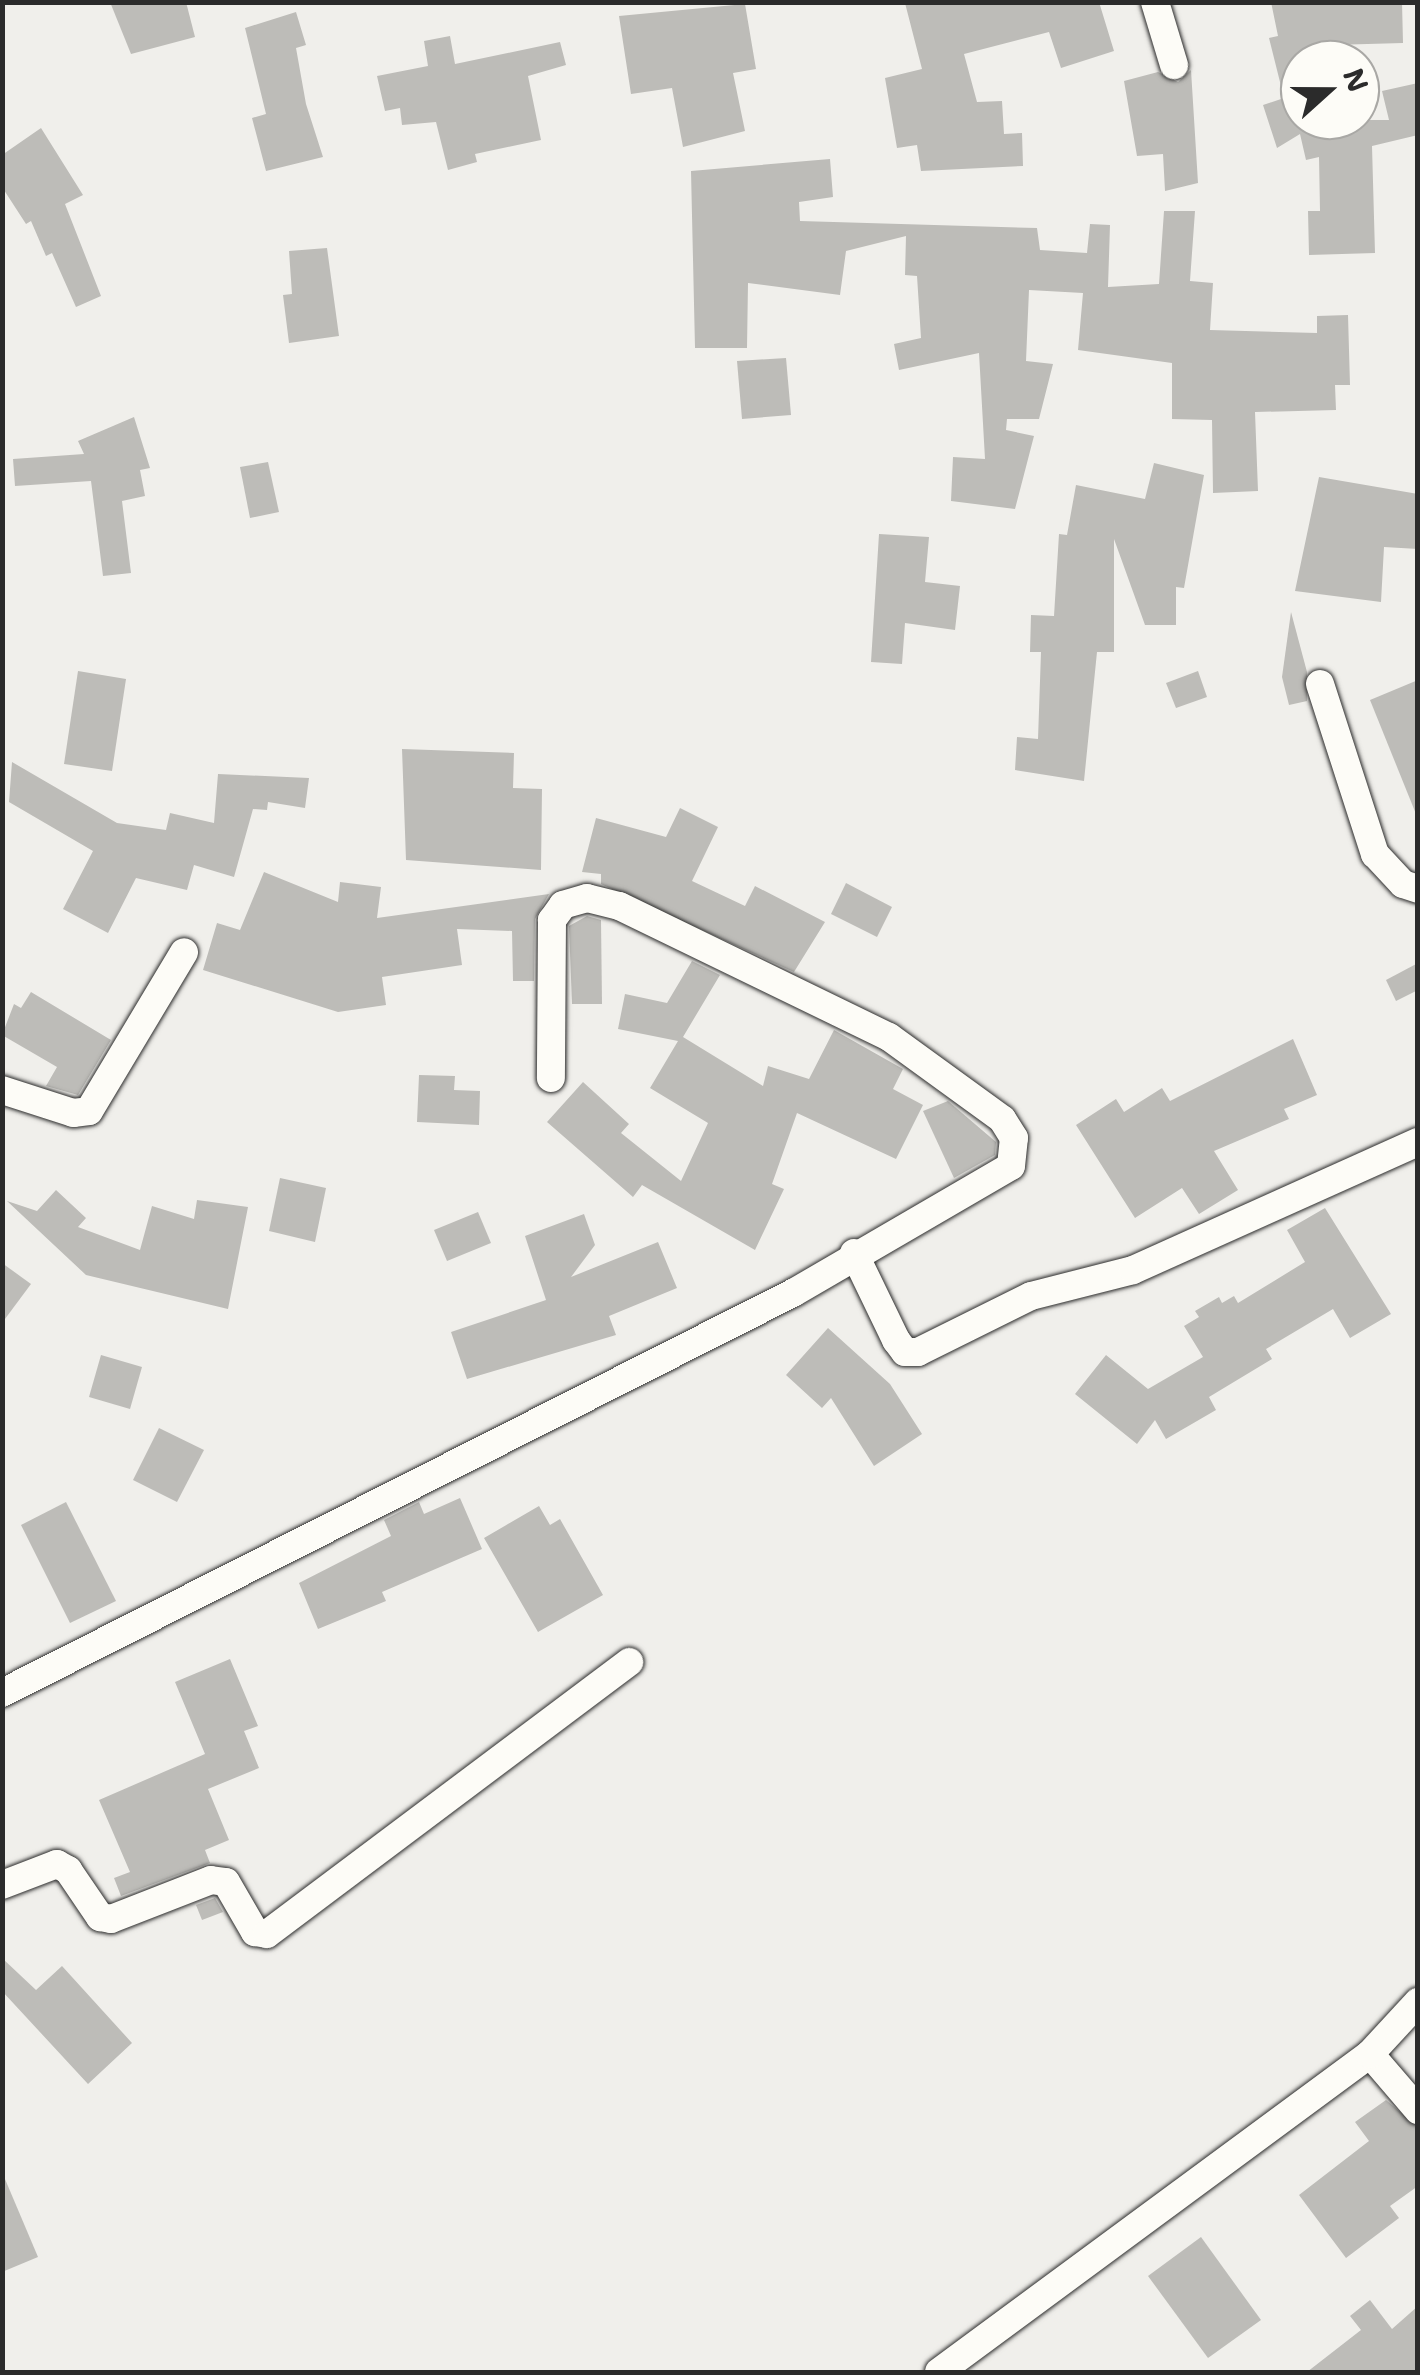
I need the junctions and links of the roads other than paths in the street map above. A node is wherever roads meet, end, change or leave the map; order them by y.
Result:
1 (1155, 2) edge
2 (1174, 64) dead end
3 (1320, 684) dead end
4 (1418, 889) edge
5 (184, 952) dead end
6 (551, 1078) dead end
7 (2, 1090) edge
8 (1418, 1142) edge
9 (854, 1253) junction
10 (629, 1662) dead end
11 (2, 1693) edge
12 (2, 1885) edge
13 (1418, 2002) edge
14 (1370, 2054) junction
15 (1418, 2110) edge
16 (939, 2372) edge

1 - 2 street
3 - 4 street
5 - 7 street
6 - 9 street
8 - 9 street
9 - 11 street
10 - 12 street
13 - 14 street
14 - 15 street
14 - 16 street

